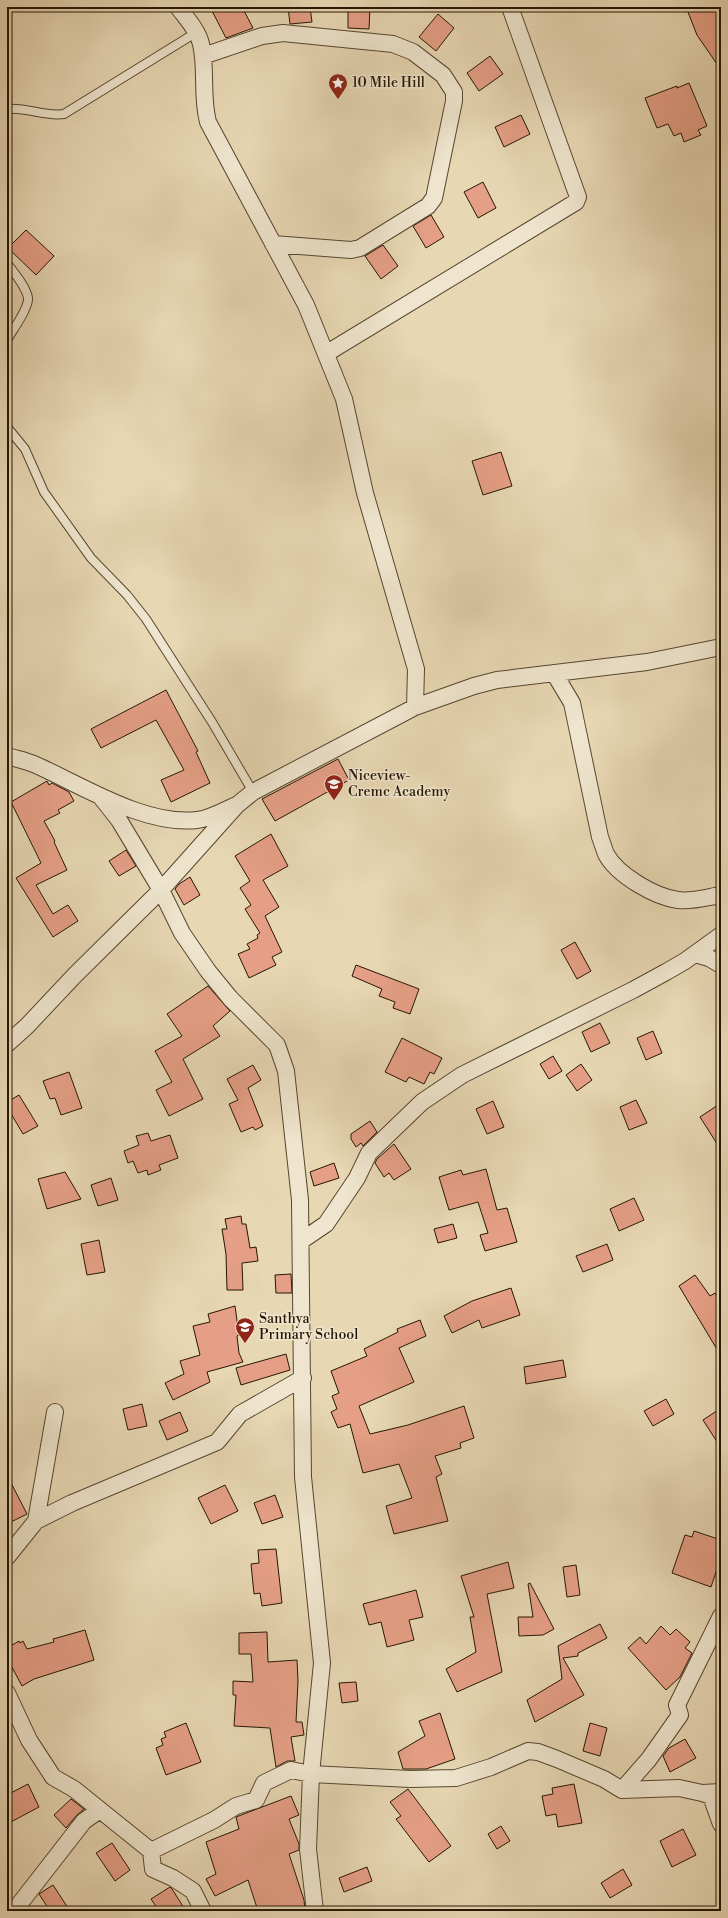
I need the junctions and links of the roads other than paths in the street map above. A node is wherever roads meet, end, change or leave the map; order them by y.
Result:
1 (178, 7) edge
2 (510, 7) edge
3 (197, 32) junction
4 (203, 56) junction
5 (7, 109) edge
6 (273, 244) junction
7 (7, 263) edge
8 (7, 340) edge
9 (327, 354) junction
10 (7, 427) edge
11 (721, 647) edge
12 (554, 672) junction
13 (415, 707) junction
14 (7, 756) edge
15 (253, 792) junction
16 (100, 796) junction
17 (237, 805) junction
18 (161, 890) junction
19 (721, 895) edge
20 (721, 935) edge
21 (695, 954) junction
22 (721, 965) edge
23 (7, 1044) edge
24 (301, 1241) junction
25 (303, 1378) junction
26 (55, 1412) dead end
27 (36, 1521) junction
28 (7, 1557) edge
29 (721, 1616) edge
30 (7, 1693) edge
31 (311, 1774) junction
32 (622, 1790) junction
33 (721, 1792) edge
34 (702, 1793) junction
35 (100, 1810) junction
36 (721, 1824) edge
37 (151, 1851) junction
38 (14, 1911) edge
39 (203, 1911) edge
40 (315, 1911) edge

1 - 3 street
2 - 9 street
3 - 4 street
3 - 5 lane
4 - 6 street
4 - 6 street
6 - 9 street
7 - 8 lane
9 - 13 street
10 - 15 lane
11 - 12 street
12 - 13 street
12 - 19 street
13 - 15 street
14 - 16 street
15 - 17 street
16 - 17 street
16 - 18 street
17 - 18 street
18 - 23 street
18 - 24 street
20 - 21 street
21 - 22 street
21 - 24 street
24 - 25 street
25 - 27 street
25 - 31 street
26 - 27 street
27 - 28 street
29 - 32 street
30 - 35 street
31 - 32 street
31 - 37 street
31 - 40 street
32 - 34 street
33 - 34 street
34 - 36 street
35 - 37 street
35 - 38 street
37 - 39 street

